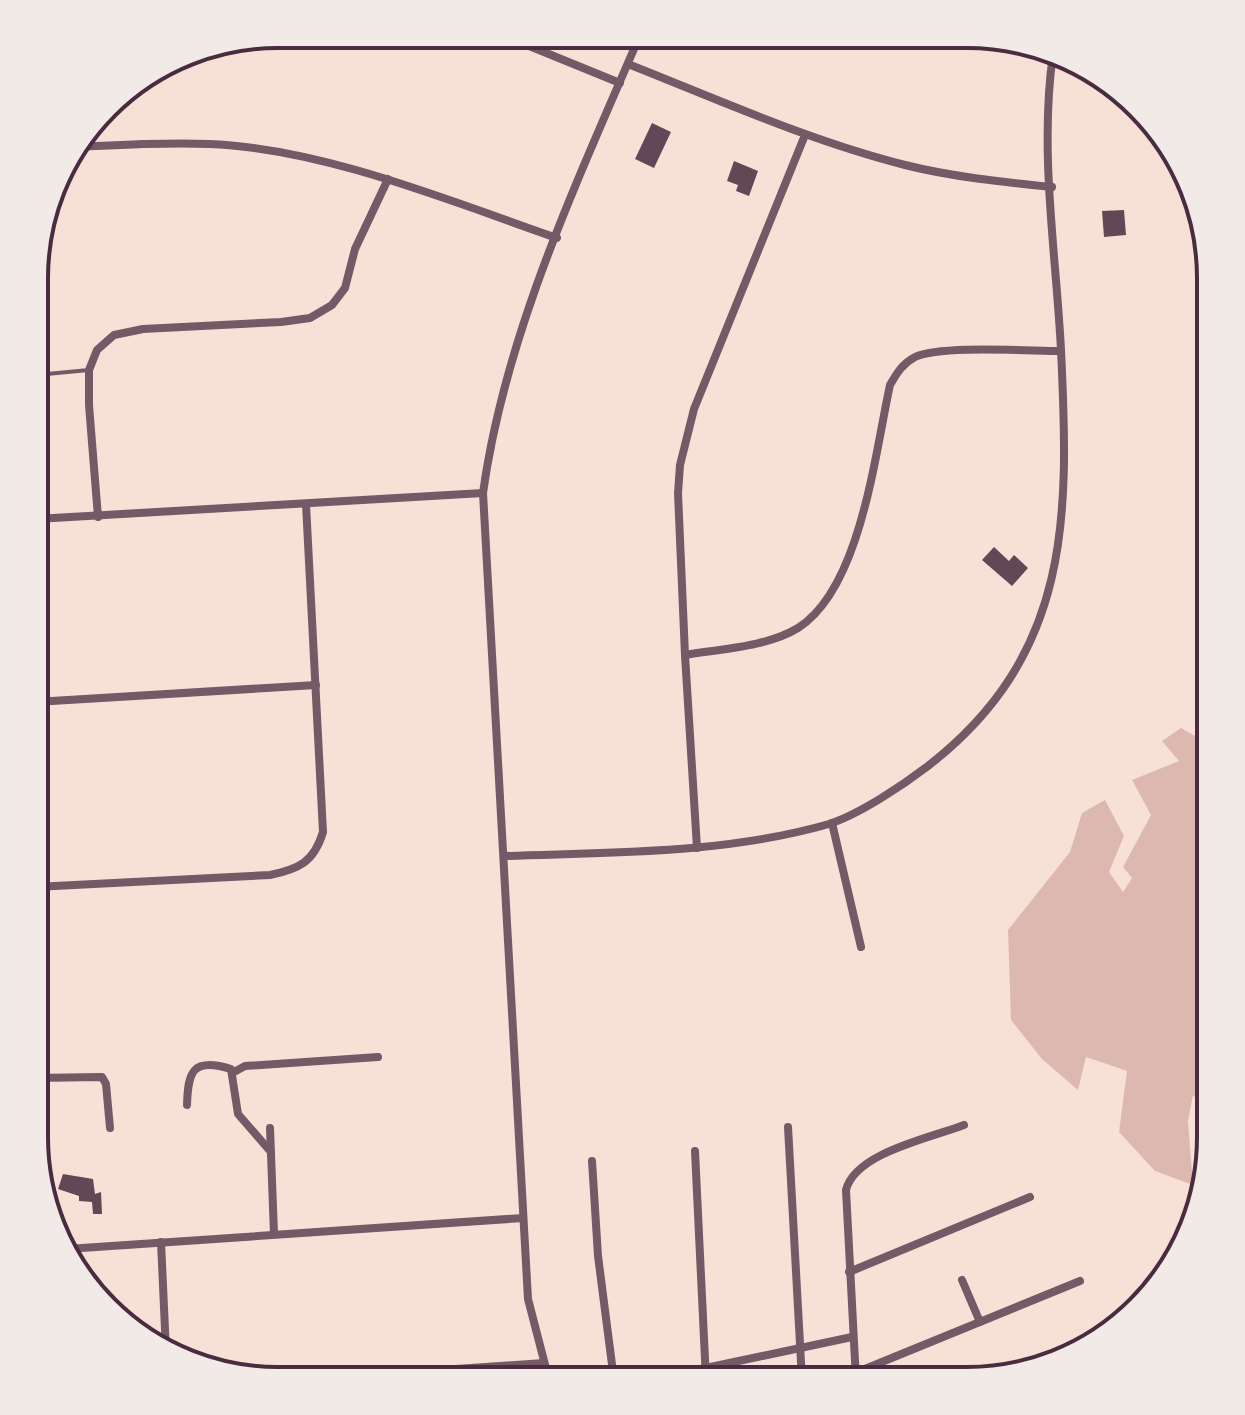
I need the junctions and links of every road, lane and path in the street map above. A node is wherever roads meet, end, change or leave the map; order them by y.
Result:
1 (534, 48) edge
2 (635, 48) edge
3 (628, 64) junction
4 (1052, 64) edge
5 (620, 83) junction
6 (805, 135) junction
7 (90, 147) edge
8 (388, 179) junction
9 (1052, 187) junction
10 (557, 238) junction
11 (1061, 351) junction
12 (89, 370) junction
13 (48, 374) edge
14 (483, 493) junction
15 (306, 504) junction
16 (98, 517) junction
17 (48, 519) edge
18 (685, 655) junction
19 (316, 685) junction
20 (48, 701) edge
21 (832, 823) junction
22 (697, 848) junction
23 (505, 856) junction
24 (48, 886) edge
25 (861, 947) dead end
26 (378, 1057) dead end
27 (234, 1072) junction
28 (48, 1078) edge
29 (187, 1105) dead end
30 (964, 1125) dead end
31 (788, 1127) dead end
32 (110, 1128) dead end
33 (270, 1128) dead end
34 (695, 1151) dead end
35 (271, 1152) junction
36 (592, 1161) dead end
37 (1030, 1197) dead end
38 (523, 1218) junction
39 (274, 1234) junction
40 (161, 1242) junction
41 (77, 1248) edge
42 (849, 1272) junction
43 (962, 1280) dead end
44 (1080, 1281) dead end
45 (980, 1322) junction
46 (165, 1337) edge
47 (852, 1337) junction
48 (801, 1348) junction
49 (544, 1363) junction
50 (486, 1367) edge
51 (545, 1367) edge
52 (612, 1367) edge
53 (705, 1367) edge
54 (710, 1367) edge
55 (802, 1367) edge
56 (854, 1367) edge
57 (878, 1367) edge

1 - 5 street
2 - 3 street
3 - 5 street
3 - 6 street
4 - 9 street
5 - 10 street
6 - 9 street
6 - 18 street
7 - 8 street
8 - 10 street
8 - 12 street
9 - 11 street
10 - 14 street
11 - 18 street
11 - 21 street
12 - 13 lane
12 - 16 street
14 - 15 street
14 - 23 street
15 - 16 street
15 - 19 street
16 - 17 street
18 - 22 street
19 - 20 street
19 - 24 street
21 - 22 street
21 - 25 street
22 - 23 street
23 - 38 street
26 - 27 street
27 - 29 street
27 - 35 street
28 - 32 street
30 - 42 street
31 - 48 street
33 - 35 street
34 - 53 street
35 - 39 street
36 - 52 street
37 - 42 street
38 - 39 street
38 - 49 street
39 - 40 street
40 - 41 street
40 - 46 street
42 - 47 street
43 - 45 street
44 - 45 street
45 - 57 street
47 - 48 street
47 - 56 street
48 - 54 street
48 - 55 street
49 - 50 street
49 - 51 street

